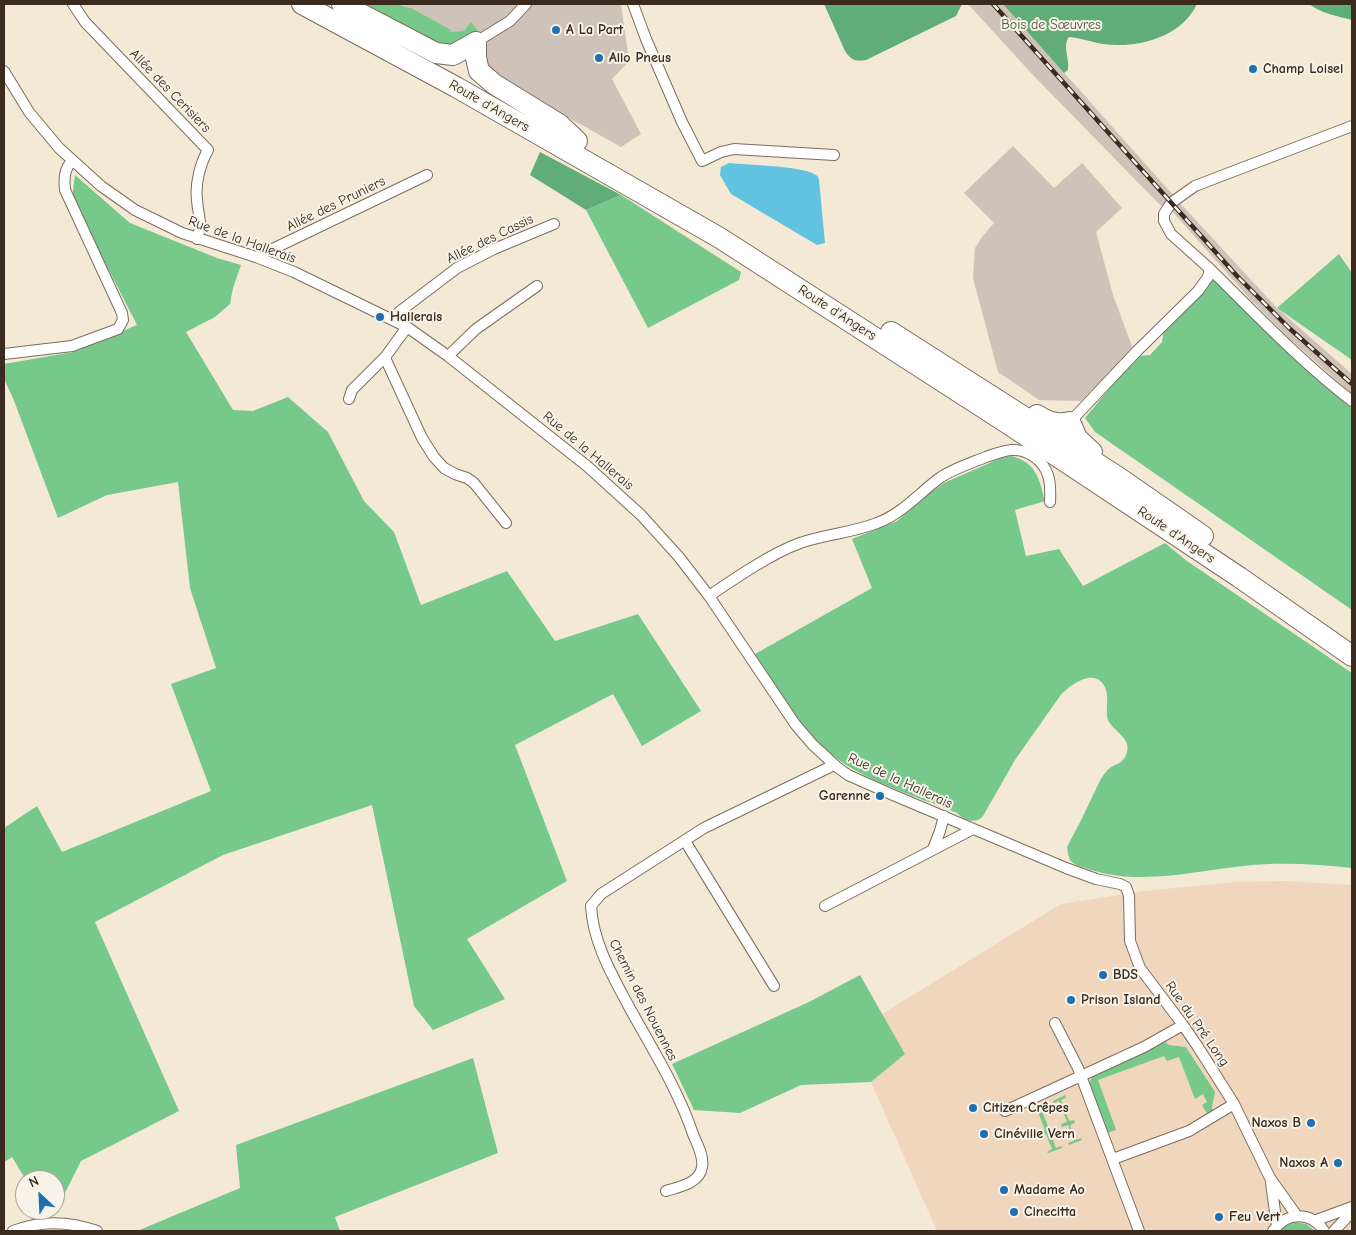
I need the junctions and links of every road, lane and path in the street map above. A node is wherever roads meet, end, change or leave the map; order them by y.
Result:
1 (73, 4) edge
2 (302, 4) edge
3 (330, 4) edge
4 (342, 4) edge
5 (526, 4) edge
6 (634, 4) edge
7 (476, 42) junction
8 (4, 71) edge
9 (1352, 126) edge
10 (577, 141) junction
11 (834, 155) dead end
12 (72, 161) junction
13 (427, 175) dead end
14 (554, 224) dead end
15 (197, 239) junction
16 (256, 257) junction
17 (1210, 268) junction
18 (537, 286) dead end
19 (393, 320) junction
20 (407, 327) junction
21 (4, 354) edge
22 (386, 356) junction
23 (448, 356) junction
24 (967, 379) junction
25 (349, 398) dead end
26 (1352, 401) edge
27 (1070, 422) junction
28 (1118, 477) junction
29 (1050, 502) dead end
30 (506, 523) dead end
31 (709, 596) junction
32 (1352, 640) edge
33 (1352, 656) edge
34 (834, 765) junction
35 (944, 816) junction
36 (973, 829) junction
37 (685, 841) junction
38 (933, 849) junction
39 (1120, 884) joint
40 (825, 906) dead end
41 (774, 986) dead end
42 (1055, 1024) dead end
43 (1183, 1025) junction
44 (1082, 1077) junction
45 (1234, 1104) junction
46 (1005, 1111) dead end
47 (1113, 1159) junction
48 (1270, 1178) junction
49 (666, 1191) dead end
50 (1352, 1207) edge
51 (1352, 1212) edge
52 (1297, 1216) junction
53 (1314, 1221) junction
54 (1275, 1228) edge
55 (13, 1231) edge
56 (97, 1231) edge
57 (1140, 1231) edge
58 (1324, 1231) edge
59 (1334, 1231) edge

1 - 15 street, Allée des Cerisiers
2 - 33 highway, Route d'Angers
3 - 10 highway, Route d'Angers
4 - 7 highway
5 - 7 street
6 - 11 street
7 - 10 highway
8 - 12 street, Rue de la Hallerais
9 - 17 street
10 - 24 highway, Route d'Angers
12 - 15 street, Rue de la Hallerais
12 - 21 street
13 - 16 street, Allée des Pruniers
14 - 19 street, Allée des Cassis
15 - 16 street, Rue de la Hallerais
16 - 19 street, Rue de la Hallerais
17 - 26 street
17 - 27 street
18 - 23 street
19 - 20 street, Rue de la Hallerais
20 - 22 street
20 - 23 street, Rue de la Hallerais
22 - 25 street
22 - 30 street
23 - 31 street, Rue de la Hallerais
24 - 27 highway
24 - 28 highway, Route d'Angers
27 - 28 highway
28 - 32 highway, Route d'Angers
29 - 31 street
31 - 34 street, Rue de la Hallerais
34 - 35 street, Rue de la Hallerais
34 - 37 street, Chemin des Nouennes
35 - 36 street, Rue de la Hallerais
35 - 38 street
36 - 38 street
36 - 39 street, Rue de la Hallerais
37 - 41 street
37 - 49 street, Chemin des Nouennes
38 - 40 street
39 - 43 street, Rue du Pré Long
42 - 44 street
43 - 44 street
43 - 45 street, Rue du Pré Long
44 - 46 street
44 - 47 street
45 - 47 street
45 - 48 street, Rue du Pré Long
47 - 57 street
48 - 52 street, Rue du Pré Long
48 - 54 street, Rue du Pré Long
50 - 53 street
51 - 59 street
52 - 53 street
52 - 54 street
53 - 58 street
55 - 56 street

